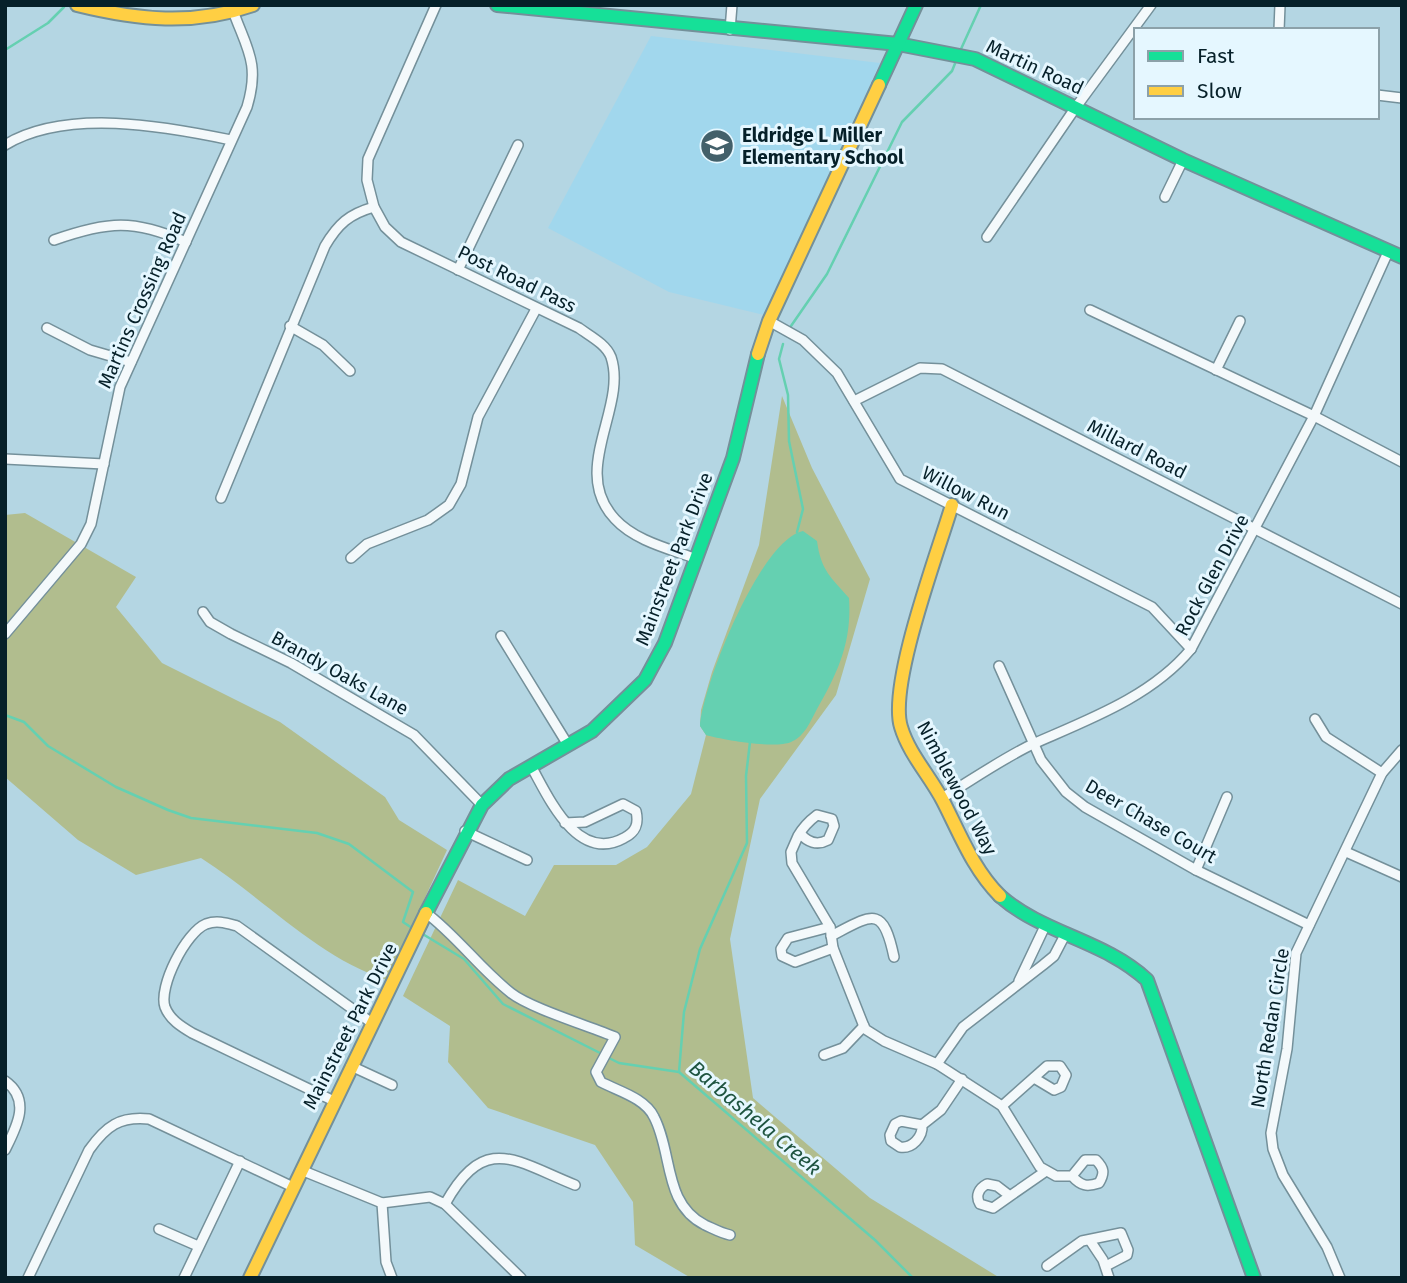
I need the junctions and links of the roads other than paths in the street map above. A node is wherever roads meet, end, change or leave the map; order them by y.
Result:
1 (77, 5) edge
2 (253, 5) edge
3 (436, 5) edge
4 (497, 5) edge
5 (732, 5) edge
6 (916, 5) edge
7 (1152, 5) edge
8 (1280, 5) edge
9 (232, 9) edge
10 (1135, 28) edge
11 (1279, 28) edge
12 (1134, 29) edge
13 (730, 30) junction
14 (898, 44) junction
15 (1379, 95) edge
16 (1402, 98) edge
17 (1076, 107) junction
18 (231, 140) junction
19 (5, 145) edge
20 (518, 145) dead end
21 (1183, 160) junction
22 (1165, 197) dead end
23 (374, 207) junction
24 (987, 237) dead end
25 (54, 240) dead end
26 (186, 243) junction
27 (1388, 252) junction
28 (1402, 257) edge
29 (458, 270) junction
30 (536, 309) junction
31 (1090, 310) dead end
32 (769, 321) junction
33 (1240, 321) dead end
34 (290, 326) junction
35 (47, 328) dead end
36 (131, 362) junction
37 (1216, 370) junction
38 (350, 371) dead end
39 (854, 401) junction
40 (1314, 416) junction
41 (5, 458) edge
42 (1402, 462) edge
43 (104, 464) junction
44 (221, 498) dead end
45 (952, 505) junction
46 (1256, 529) junction
47 (351, 558) dead end
48 (697, 559) junction
49 (1402, 604) edge
50 (203, 612) dead end
51 (5, 634) edge
52 (501, 636) dead end
53 (1192, 649) junction
54 (999, 666) dead end
55 (1315, 719) dead end
56 (1033, 744) junction
57 (568, 745) junction
58 (1402, 750) edge
59 (531, 766) junction
60 (1382, 773) junction
61 (1227, 797) dead end
62 (942, 798) junction
63 (482, 805) junction
64 (565, 823) junction
65 (466, 831) junction
66 (800, 833) dead end
67 (1346, 852) junction
68 (527, 860) dead end
69 (1196, 870) junction
70 (1402, 877) edge
71 (424, 918) junction
72 (1046, 924) junction
73 (1309, 925) junction
74 (830, 932) junction
75 (1066, 933) junction
76 (833, 948) junction
77 (894, 957) dead end
78 (1018, 983) junction
79 (372, 1023) junction
80 (864, 1026) junction
81 (824, 1055) dead end
82 (937, 1064) junction
83 (351, 1066) junction
84 (962, 1079) junction
85 (1034, 1079) dead end
86 (5, 1081) edge
87 (392, 1085) dead end
88 (334, 1101) junction
89 (1002, 1106) junction
90 (922, 1125) dead end
91 (5, 1150) edge
92 (240, 1161) junction
93 (301, 1170) junction
94 (1046, 1171) junction
95 (1072, 1176) dead end
96 (575, 1185) dead end
97 (293, 1187) junction
98 (1010, 1196) dead end
99 (382, 1203) junction
100 (445, 1204) junction
101 (159, 1229) dead end
102 (730, 1234) dead end
103 (1091, 1242) junction
104 (198, 1246) junction
105 (1047, 1266) dead end
106 (1106, 1266) junction
107 (28, 1278) edge
108 (184, 1278) edge
109 (250, 1278) edge
110 (393, 1278) edge
111 (521, 1278) edge
112 (1109, 1278) edge
113 (1254, 1278) edge
114 (1340, 1278) edge

1 - 9 street
2 - 9 street
3 - 23 street, Post Road Pass
4 - 13 street, Martin Road
5 - 13 street
6 - 14 street, Mainstreet Park Drive
7 - 10 street
8 - 11 street
9 - 18 street, Martins Crossing Road
12 - 17 street
13 - 14 street, Martin Road
14 - 17 street, Martin Road
14 - 32 street, Mainstreet Park Drive
15 - 16 street
17 - 21 street, Martin Road
17 - 24 street
18 - 19 street
18 - 26 street, Martins Crossing Road
20 - 29 street
21 - 22 street
21 - 27 street, Martin Road
23 - 29 street, Post Road Pass
23 - 34 street
25 - 26 street
26 - 36 street, Martins Crossing Road
27 - 28 street, Martin Road
27 - 40 street, Rock Glen Drive
29 - 30 street, Post Road Pass
30 - 47 street
30 - 48 street, Post Road Pass
31 - 37 street
32 - 39 street, Willow Run
32 - 48 street, Mainstreet Park Drive
33 - 37 street
34 - 38 street
34 - 44 street
35 - 36 street
36 - 43 street, Martins Crossing Road
37 - 40 street
39 - 45 street, Willow Run
39 - 46 street, Millard Road
40 - 42 street
40 - 46 street, Rock Glen Drive
41 - 43 street
43 - 51 street, Martins Crossing Road
45 - 53 street, Willow Run
45 - 62 street, Nimblewood Way
46 - 49 street, Millard Road
46 - 53 street, Rock Glen Drive
48 - 57 street, Mainstreet Park Drive
50 - 63 street, Brandy Oaks Lane
52 - 57 street
53 - 56 street, Rock Glen Drive
54 - 56 street, Deer Chase Court
55 - 60 street
56 - 62 street, Rock Glen Drive
56 - 69 street, Deer Chase Court
57 - 59 street, Mainstreet Park Drive
58 - 60 street, North Redan Circle
59 - 63 street, Mainstreet Park Drive
59 - 64 street
60 - 67 street, North Redan Circle
61 - 69 street
62 - 72 street, Nimblewood Way
63 - 65 street, Mainstreet Park Drive
64 - 64 street
65 - 68 street
65 - 71 street, Mainstreet Park Drive
66 - 74 street
67 - 70 street
67 - 73 street, North Redan Circle
69 - 73 street, Deer Chase Court
71 - 79 street, Mainstreet Park Drive
71 - 102 street
72 - 75 street, Nimblewood Way
72 - 78 street
73 - 114 street, North Redan Circle
74 - 76 street
74 - 76 street
74 - 77 street
75 - 78 street
75 - 113 street, Nimblewood Way
76 - 80 street
78 - 82 street
79 - 83 street, Mainstreet Park Drive
79 - 88 street
80 - 81 street
80 - 82 street
82 - 84 street
83 - 87 street
83 - 88 street, Mainstreet Park Drive
84 - 89 street
84 - 90 street
85 - 89 street
86 - 91 street
88 - 93 street, Mainstreet Park Drive
89 - 94 street
92 - 97 street
92 - 104 street
92 - 107 street
93 - 97 street, Mainstreet Park Drive
93 - 99 street
94 - 95 street
94 - 98 street
96 - 100 street
97 - 109 street, Mainstreet Park Drive
99 - 100 street
99 - 110 street
100 - 111 street
101 - 104 street
103 - 105 street
103 - 106 street
103 - 106 street
104 - 108 street
106 - 112 street

